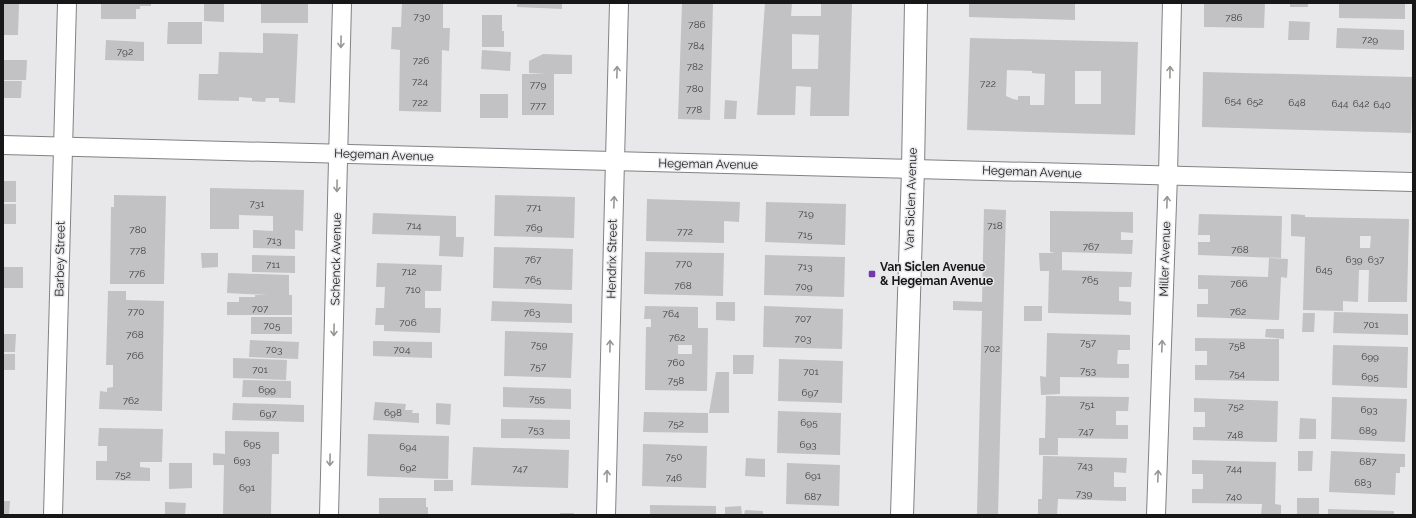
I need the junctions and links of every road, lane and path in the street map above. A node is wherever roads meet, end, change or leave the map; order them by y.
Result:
1 (67, 3) edge
2 (342, 3) edge
3 (619, 3) edge
4 (916, 3) edge
5 (1172, 3) edge
6 (3, 145) edge
7 (62, 146) junction
8 (338, 154) junction
9 (615, 162) junction
10 (912, 169) junction
11 (1168, 175) junction
12 (1413, 182) edge
13 (54, 515) edge
14 (329, 515) edge
15 (606, 515) edge
16 (902, 515) edge
17 (1156, 515) edge

1 - 7 street, Barbey Street
2 -> 8 street, Schenck Avenue
9 -> 3 street, Hendrix Street
4 - 10 street, Van Siclen Avenue
11 -> 5 street, Miller Avenue
6 - 7 street, Hegeman Avenue
7 - 8 street, Hegeman Avenue
7 - 13 street, Barbey Street
8 - 9 street, Hegeman Avenue
8 -> 14 street, Schenck Avenue
9 - 10 street, Hegeman Avenue
15 -> 9 street, Hendrix Street
10 - 11 street, Hegeman Avenue
10 - 16 street, Van Siclen Avenue
11 - 12 street, Hegeman Avenue
17 -> 11 street, Miller Avenue

